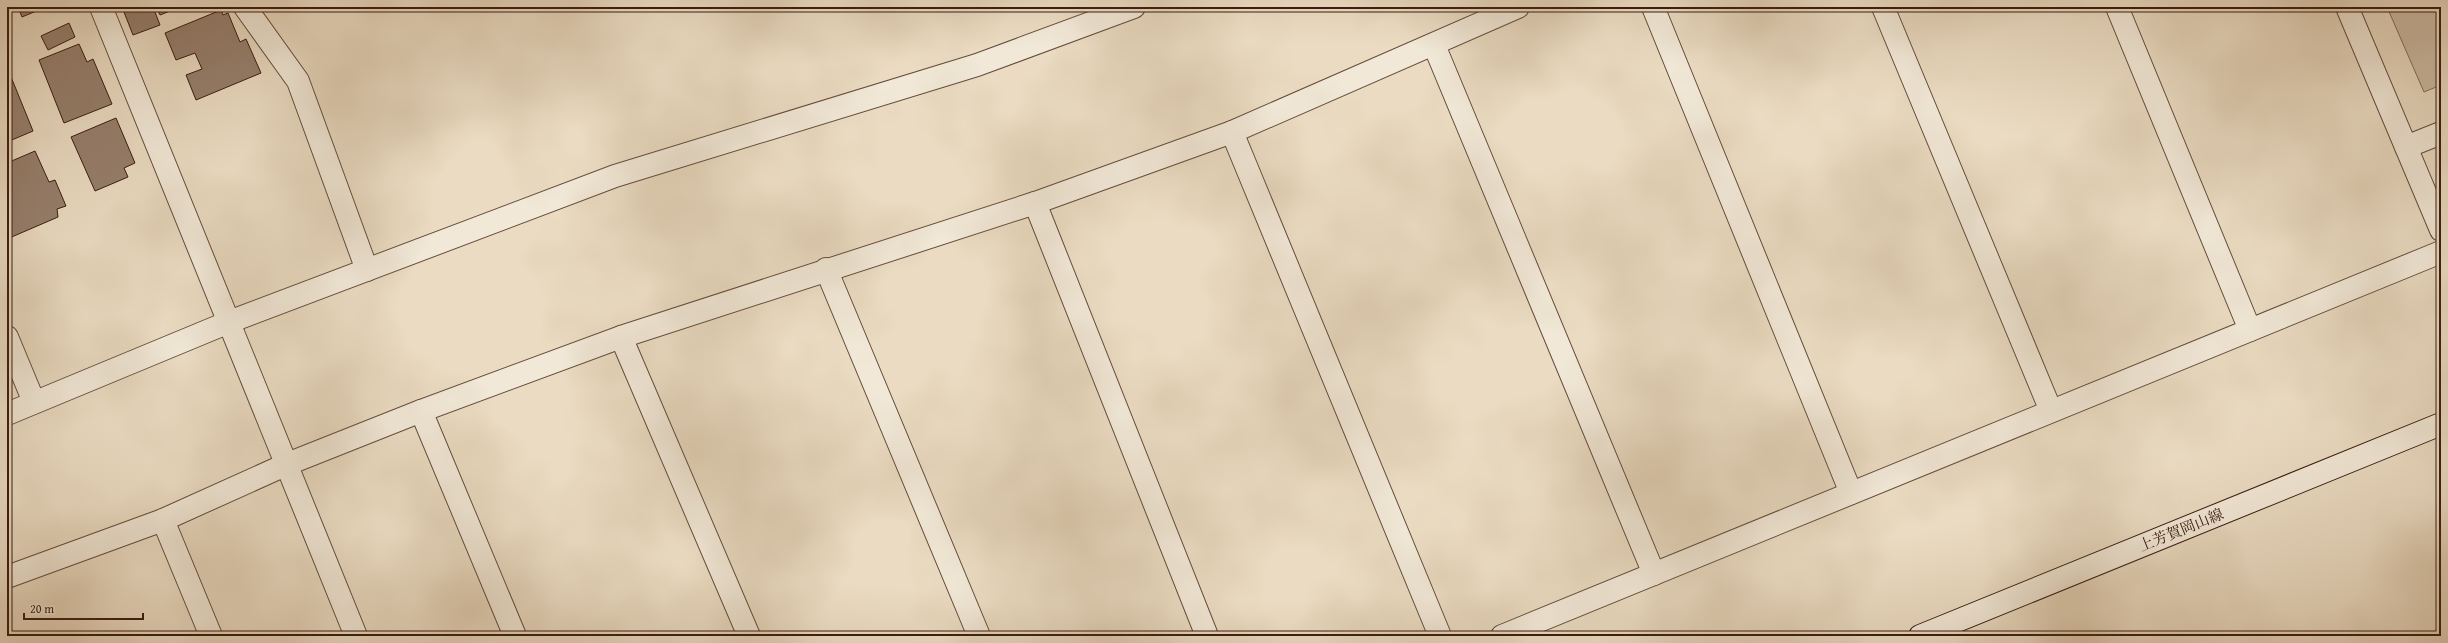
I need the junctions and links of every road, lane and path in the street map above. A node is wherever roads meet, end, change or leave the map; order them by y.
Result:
1 (101, 7) edge
2 (245, 7) edge
3 (1134, 7) edge
4 (1518, 7) edge
5 (1653, 7) edge
6 (1883, 7) edge
7 (2117, 7) edge
8 (2348, 7) edge
9 (1434, 45) junction
10 (1232, 132) junction
11 (2441, 133) edge
12 (2406, 147) junction
13 (1035, 203) junction
14 (2441, 230) edge
15 (2441, 252) edge
16 (826, 269) junction
17 (367, 270) junction
18 (229, 322) junction
19 (2250, 330) junction
20 (7, 337) edge
21 (621, 337) junction
22 (34, 402) junction
23 (421, 411) junction
24 (2051, 411) junction
25 (7, 414) edge
26 (2441, 424) edge
27 (285, 465) junction
28 (1851, 493) junction
29 (163, 520) junction
30 (1654, 574) junction
31 (7, 578) edge
32 (211, 636) edge
33 (356, 636) edge
34 (515, 636) edge
35 (749, 636) edge
36 (979, 636) edge
37 (1207, 636) edge
38 (1440, 636) edge
39 (1502, 636) edge
40 (1920, 636) edge

1 - 18 street
2 - 17 street
3 - 17 street
4 - 9 street
5 - 28 street
6 - 24 street
7 - 19 street
8 - 12 street
9 - 10 street
9 - 30 street
10 - 13 street
10 - 38 street
11 - 12 street
12 - 14 street
13 - 16 street
13 - 37 street
15 - 19 street
16 - 21 street
16 - 36 street
17 - 18 street
18 - 22 street
18 - 27 street
19 - 24 street
20 - 22 street
21 - 23 street
21 - 35 street
22 - 25 street
23 - 27 street
23 - 34 street
24 - 28 street
26 - 40 street, 上芳賀岡山線
27 - 29 street
27 - 33 street
28 - 30 street
29 - 31 street
29 - 32 street
30 - 39 street

